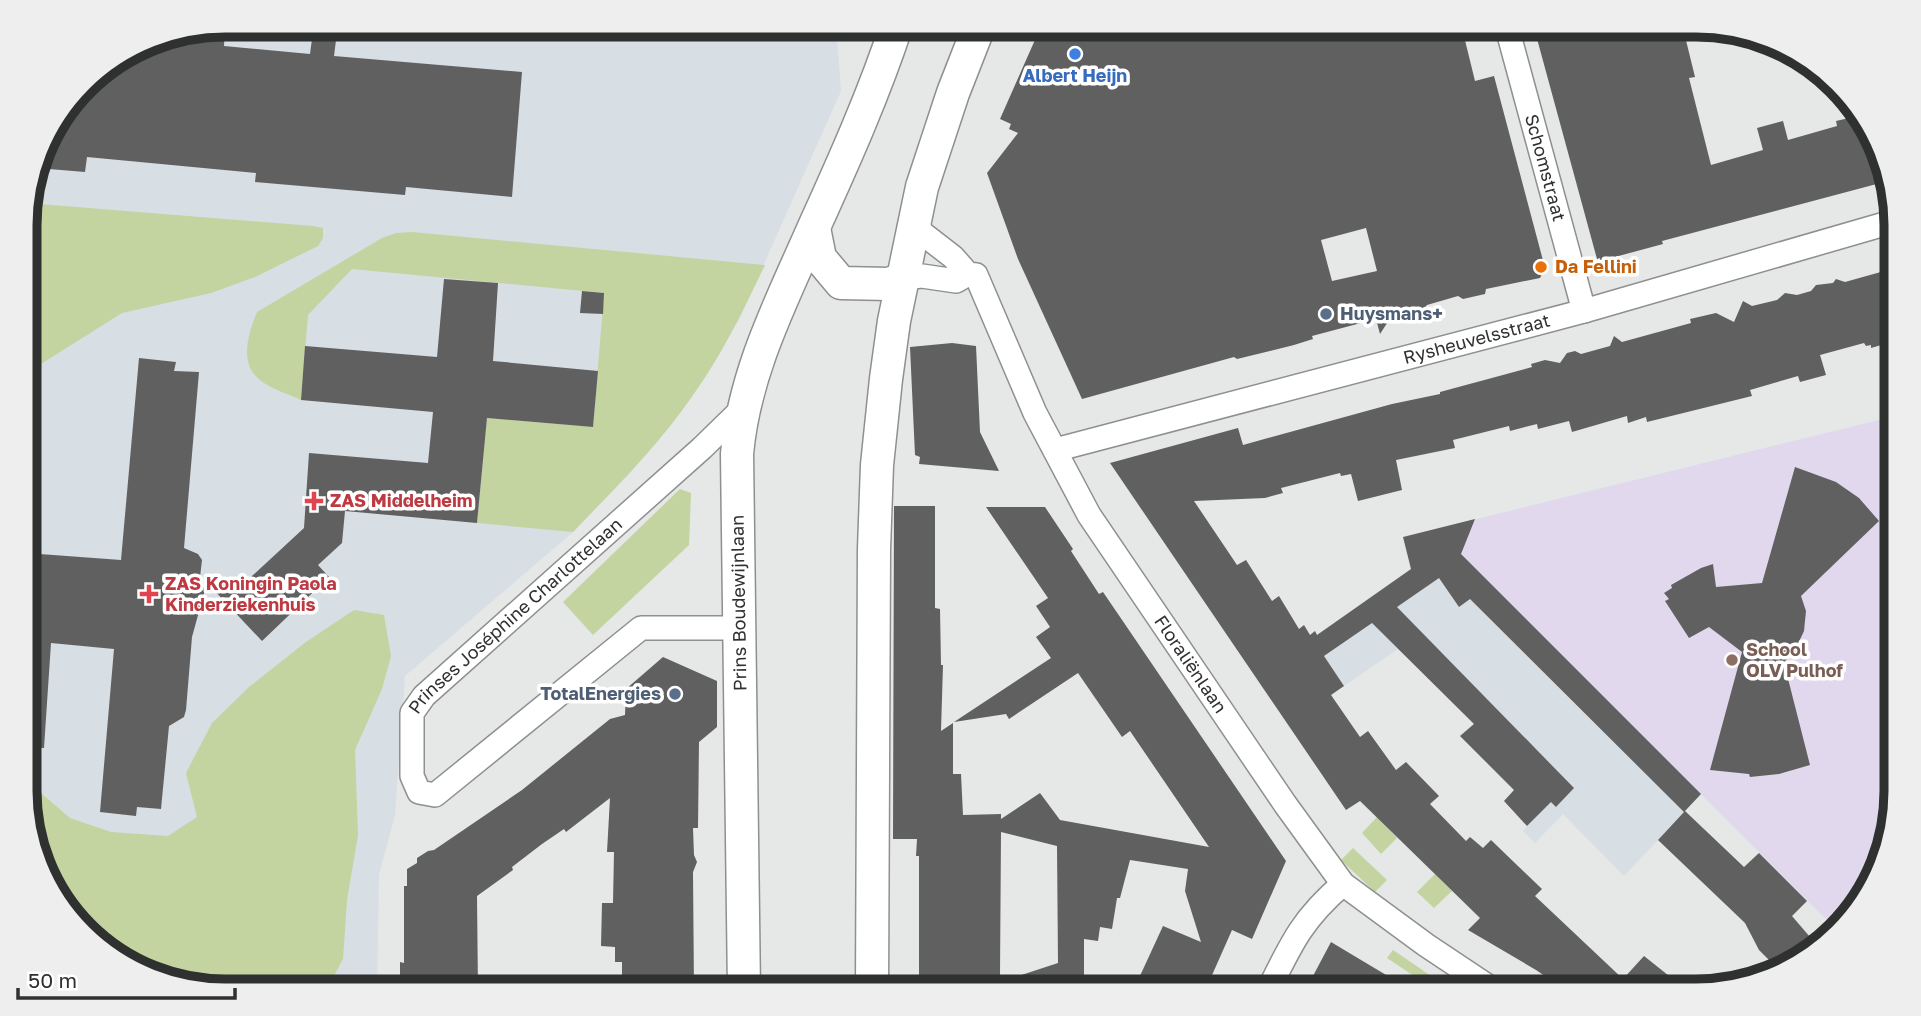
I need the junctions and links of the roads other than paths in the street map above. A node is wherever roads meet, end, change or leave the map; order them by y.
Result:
1 (893, 37) edge
2 (975, 37) edge
3 (1510, 37) edge
4 (914, 219) junction
5 (1884, 224) edge
6 (814, 228) junction
7 (968, 274) junction
8 (902, 279) junction
9 (1584, 311) junction
10 (742, 409) junction
11 (1055, 450) junction
12 (739, 628) junction
13 (1343, 884) junction
14 (744, 979) edge
15 (872, 979) edge
16 (1274, 979) edge
17 (1477, 979) edge

1 - 6 main road, Prins Boudewijnlaan
2 - 4 main road
3 - 9 street, Schomstraat
4 - 7 street, Floraliënlaan
4 - 8 main road
5 - 9 street, Rysheuvelsstraat
6 - 8 main road
6 - 10 main road, Prins Boudewijnlaan
7 - 8 street
7 - 11 street, Floraliënlaan
8 - 15 main road
9 - 11 street, Rysheuvelsstraat
10 - 12 main road, Prins Boudewijnlaan
10 - 12 street, Prinses Joséphine Charlottelaan
11 - 13 street, Floraliënlaan
12 - 14 main road, Prins Boudewijnlaan
13 - 16 street
13 - 17 street, Floraliënlaan

